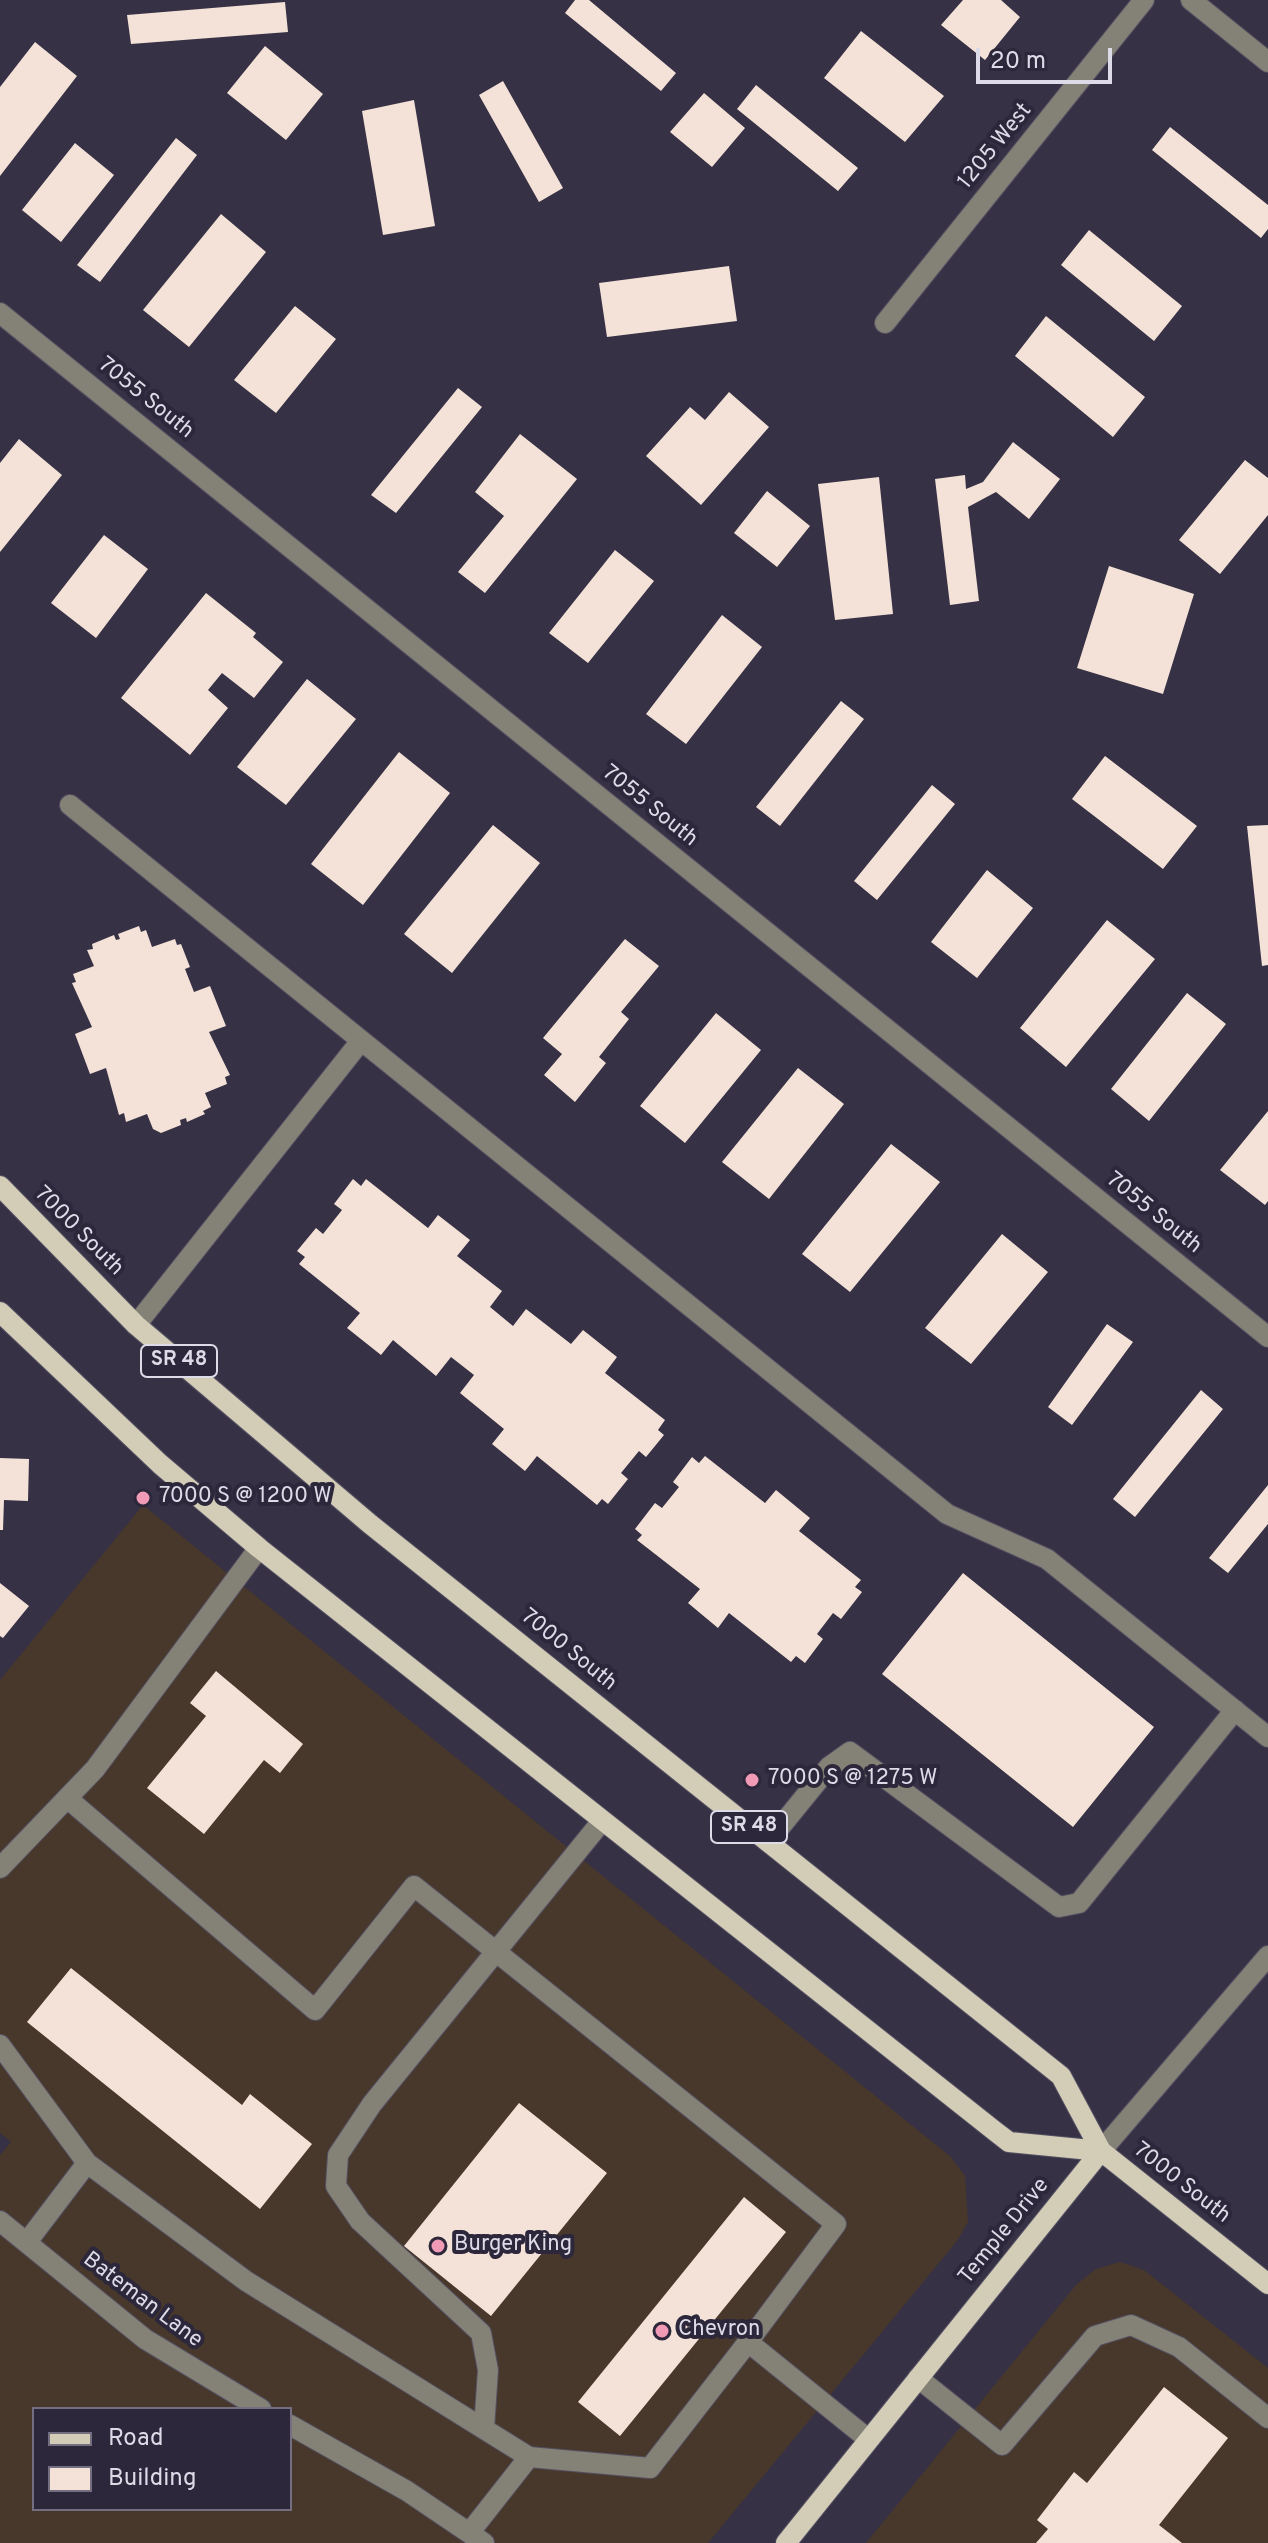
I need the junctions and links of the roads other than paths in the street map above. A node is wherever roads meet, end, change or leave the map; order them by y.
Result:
1 (1144, 0) edge
2 (1191, 0) edge
3 (1268, 62) edge
4 (0, 313) edge
5 (885, 323) dead end
6 (70, 805) dead end
7 (360, 1042) junction
8 (0, 1186) edge
9 (0, 1312) edge
10 (136, 1325) junction
11 (1268, 1337) edge
12 (259, 1548) junction
13 (1235, 1710) junction
14 (1268, 1737) edge
15 (67, 1798) junction
16 (602, 1821) junction
17 (768, 1842) junction
18 (0, 1868) edge
19 (497, 1953) junction
20 (1268, 1956) edge
21 (0, 2045) edge
22 (1101, 2151) junction
23 (87, 2163) junction
24 (0, 2221) edge
25 (27, 2242) junction
26 (1268, 2284) edge
27 (748, 2342) junction
28 (918, 2378) junction
29 (258, 2407) edge
30 (1268, 2418) edge
31 (292, 2426) edge
32 (484, 2429) junction
33 (868, 2439) junction
34 (529, 2457) junction
35 (477, 2537) edge
36 (786, 2543) edge

1 - 5 street, 1205 West
2 - 3 street
4 - 11 street, 7055 South
6 - 7 street
7 - 10 street
7 - 13 street
8 - 10 main road, 7000 South / SR 48
9 - 12 main road, 7000 South
10 - 17 main road, 7000 South / SR 48
12 - 15 street
12 - 16 main road, 7000 South
13 - 14 street
13 - 17 street
15 - 18 street
15 - 19 street
16 - 19 street
16 - 22 main road, 7000 South
17 - 22 main road, 7000 South / SR 48
19 - 27 street
19 - 32 street
20 - 22 street, Temple Drive
21 - 23 street
22 - 26 main road, 7000 South / SR 48
22 - 28 main road, Temple Drive
23 - 25 street
23 - 32 street
24 - 25 street, Bateman Lane
25 - 29 street, Bateman Lane
27 - 33 street
27 - 34 street
28 - 30 street
28 - 33 main road, Temple Drive
31 - 35 street
32 - 34 street
33 - 36 main road, Temple Drive
34 - 35 street

